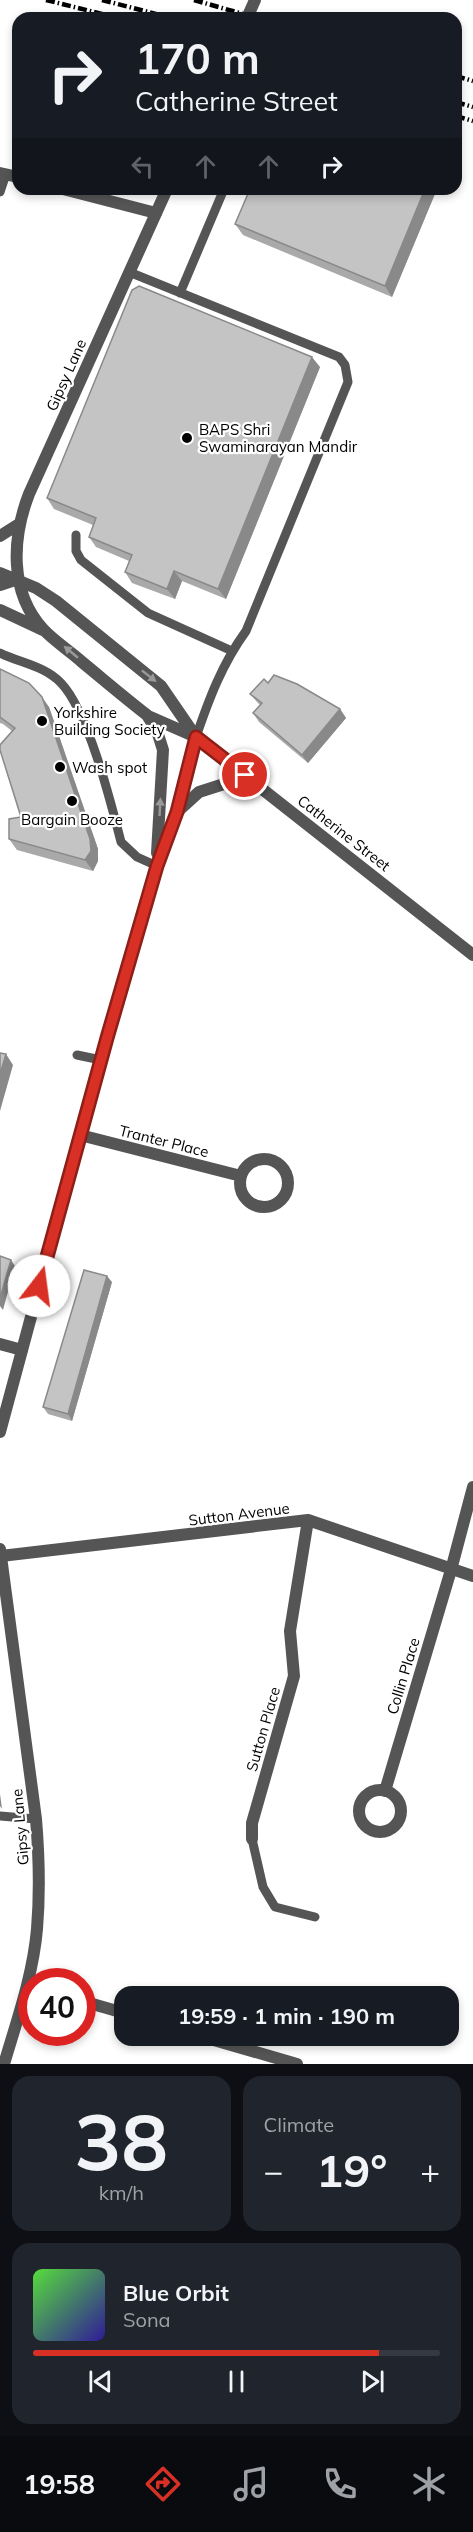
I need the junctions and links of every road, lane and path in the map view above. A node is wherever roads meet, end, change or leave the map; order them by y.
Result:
1 (8, 175) edge
2 (0, 192) edge
3 (86, 195) edge
4 (164, 195) edge
5 (221, 195) edge
6 (156, 213) junction
7 (129, 272) junction
8 (180, 293) junction
9 (19, 524) junction
10 (76, 535) dead end
11 (0, 536) edge
12 (0, 573) edge
13 (18, 579) junction
14 (0, 585) edge
15 (0, 610) edge
16 (44, 630) junction
17 (232, 651) junction
18 (0, 653) edge
19 (147, 715) junction
20 (196, 737) junction
21 (262, 787) junction
22 (177, 812) junction
23 (157, 866) junction
24 (473, 955) edge
25 (77, 1055) dead end
26 (101, 1060) junction
27 (80, 1135) junction
28 (241, 1176) dead end
29 (0, 1344) edge
30 (22, 1350) junction
31 (0, 1432) edge
32 (473, 1487) edge
33 (308, 1520) junction
34 (0, 1552) edge
35 (451, 1570) junction
36 (473, 1576) edge
37 (385, 1791) dead end
38 (0, 1816) edge
39 (36, 1819) junction
40 (252, 1839) joint
41 (315, 1917) dead end
42 (31, 1968) edge
43 (96, 2005) edge
44 (114, 2010) edge
45 (18, 2018) edge
46 (235, 2046) edge
47 (3, 2062) edge
48 (297, 2064) edge

1 - 2 lane
3 - 6 street
4 - 6 street, Gipsy Lane
5 - 8 lane
6 - 7 street, Gipsy Lane
7 - 8 lane
7 - 9 street, Gipsy Lane
8 - 17 lane
9 - 11 street
9 - 13 street, Gipsy Lane
10 - 17 lane
12 - 13 street
13 - 14 street
13 - 16 street, Gipsy Lane
13 -> 20 street
15 - 16 street
19 -> 16 street, Gipsy Lane
17 - 20 lane
18 - 23 lane
19 - 20 street
23 -> 19 street, Gipsy Lane
20 - 21 street, Catherine Street
20 - 22 street, Gipsy Lane
21 - 22 street
21 - 24 street, Catherine Street
22 - 23 street, Gipsy Lane
23 - 26 street, Gipsy Lane
25 - 26 lane
26 - 27 street, Gipsy Lane
27 - 28 street, Tranter Place
27 - 30 street, Gipsy Lane
29 - 30 street
30 - 31 street, Gipsy Lane
32 - 35 street, Collin Place
33 - 34 street, Sutton Avenue
33 - 35 street, Sutton Avenue
33 - 40 street, Sutton Place
34 - 39 street, Gipsy Lane
35 - 36 street, Sutton Avenue
35 - 37 street, Collin Place
38 - 39 lane
39 - 42 street, Gipsy Lane
40 - 41 lane
43 - 44 street
45 - 47 street, Gipsy Lane
46 - 48 street

